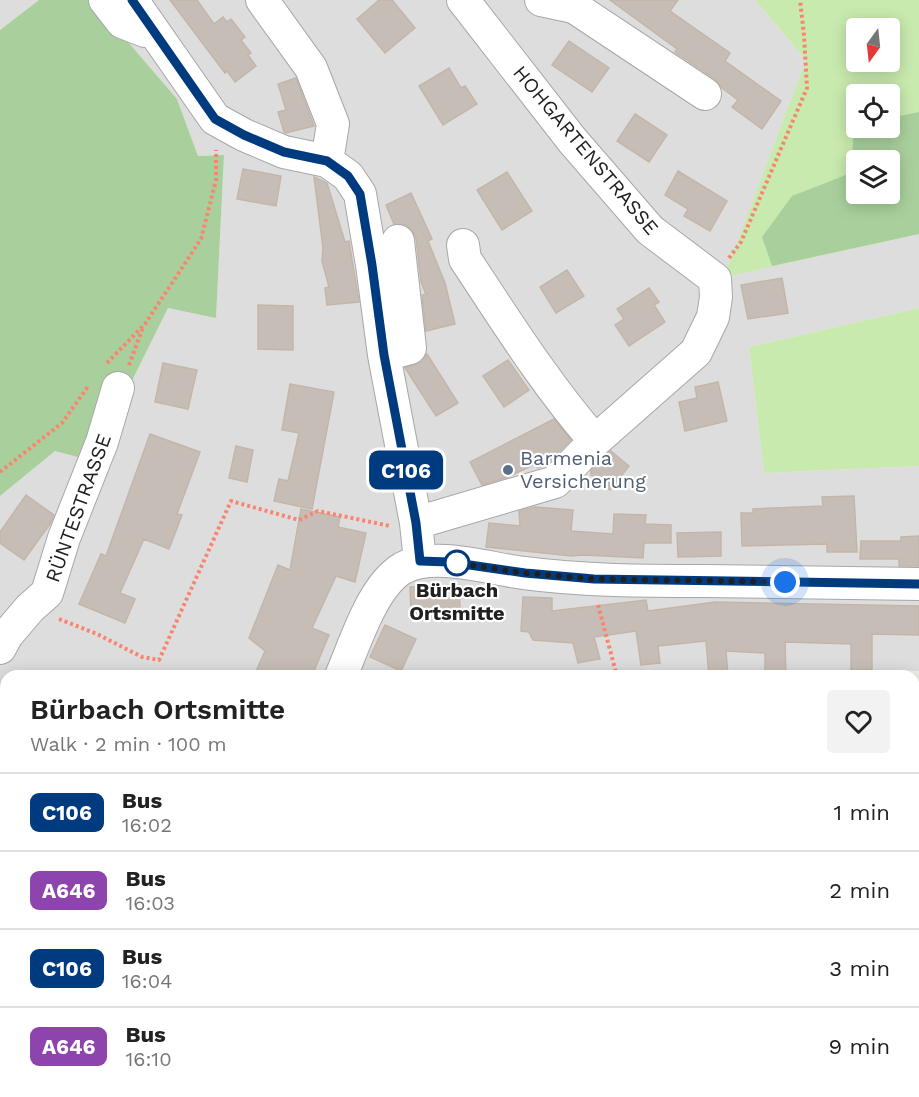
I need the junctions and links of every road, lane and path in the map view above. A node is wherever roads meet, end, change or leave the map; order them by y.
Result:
1 (105, 0) edge
2 (132, 0) edge
3 (262, 0) edge
4 (541, 0) edge
5 (800, 0) edge
6 (475, 3) edge
7 (159, 37) junction
8 (705, 94) dead end
9 (215, 119) junction
10 (327, 161) junction
11 (398, 241) dead end
12 (463, 245) dead end
13 (715, 279) junction
14 (145, 324) junction
15 (384, 355) junction
16 (104, 379) junction
17 (595, 441) junction
18 (0, 472) edge
19 (416, 523) junction
20 (420, 561) junction
21 (594, 579) junction
22 (919, 584) edge
23 (64, 621) dead end
24 (0, 648) edge
25 (344, 670) edge
26 (615, 670) edge

1 - 7 street
2 - 7 street
3 - 10 street
4 - 8 street
5 - 13 path
6 - 13 street, HOHGARTENSTRASSE
7 - 9 street
9 - 10 street
9 - 14 path
10 - 15 street
11 - 15 street
12 - 17 street
13 - 17 street
14 - 16 path
14 - 16 path
15 - 19 street
16 - 18 path
16 - 24 street, RÜNTESTRASSE
17 - 19 street
19 - 20 street
19 - 23 path
20 - 21 street
20 - 25 street
21 - 22 street
21 - 26 path

